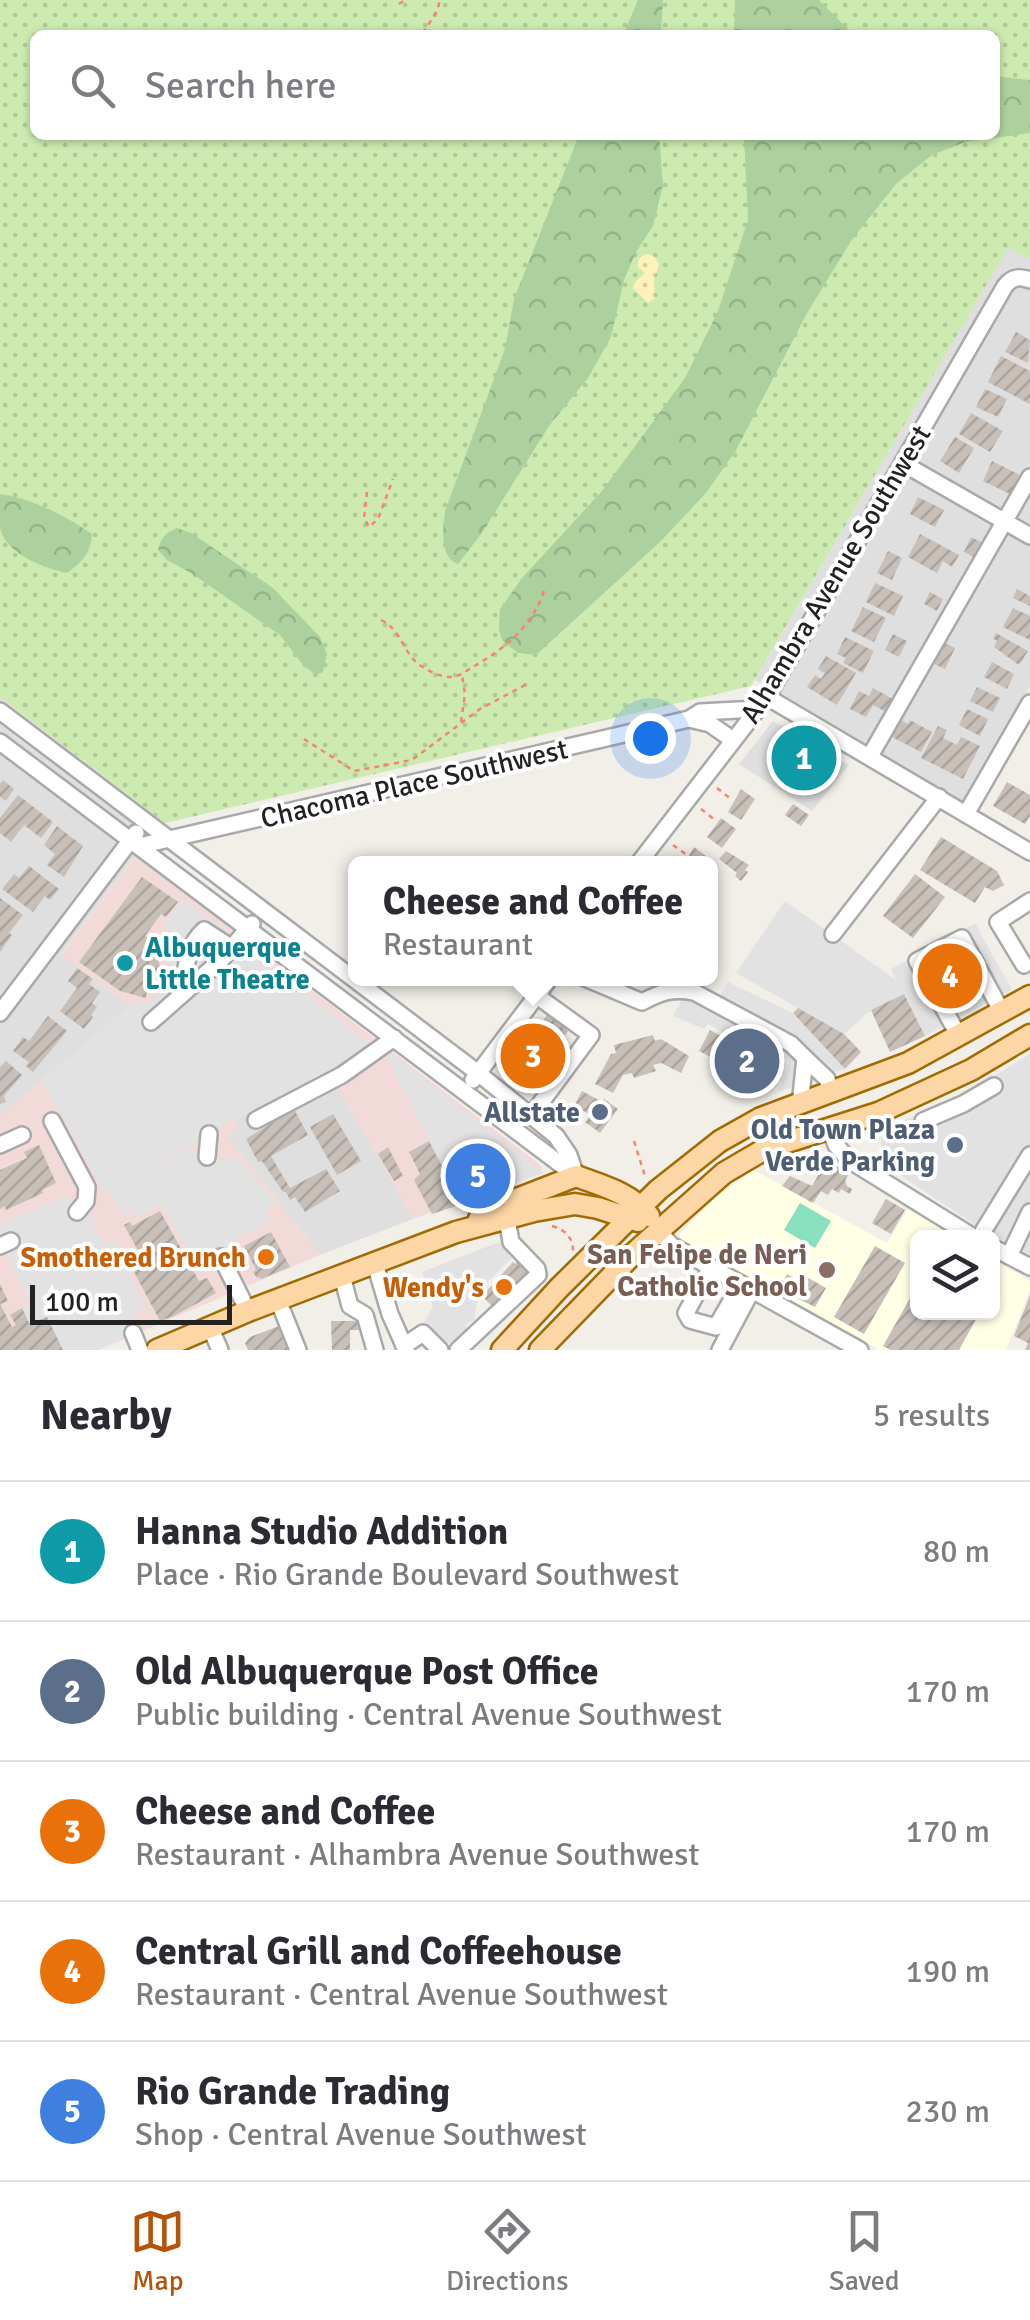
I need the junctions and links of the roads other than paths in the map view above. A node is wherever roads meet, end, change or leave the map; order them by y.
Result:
1 (1024, 279) edge
2 (904, 464) junction
3 (1030, 477) edge
4 (1005, 522) junction
5 (1030, 536) edge
6 (763, 703) junction
7 (1030, 703) edge
8 (0, 712) edge
9 (689, 718) junction
10 (733, 740) junction
11 (0, 742) edge
12 (870, 756) junction
13 (939, 797) junction
14 (966, 814) junction
15 (145, 821) junction
16 (221, 827) junction
17 (169, 840) junction
18 (134, 843) junction
19 (1030, 852) edge
20 (644, 856) edge
21 (207, 868) junction
22 (1030, 901) edge
23 (264, 911) junction
24 (248, 929) junction
25 (833, 934) dead end
26 (232, 948) junction
27 (1024, 965) dead end
28 (348, 975) edge
29 (362, 986) edge
30 (544, 986) edge
31 (604, 986) edge
32 (183, 994) junction
33 (537, 996) junction
34 (1030, 996) edge
35 (1002, 1012) junction
36 (0, 1013) edge
37 (151, 1022) dead end
38 (1030, 1035) edge
39 (959, 1036) junction
40 (394, 1038) junction
41 (804, 1058) junction
42 (478, 1074) junction
43 (994, 1086) dead end
44 (464, 1091) junction
45 (832, 1093) junction
46 (800, 1105) junction
47 (531, 1116) junction
48 (256, 1120) dead end
49 (52, 1121) dead end
50 (923, 1121) dead end
51 (830, 1128) junction
52 (208, 1134) dead end
53 (22, 1135) dead end
54 (0, 1145) edge
55 (1030, 1155) edge
56 (207, 1157) dead end
57 (576, 1176) junction
58 (77, 1212) dead end
59 (636, 1212) junction
60 (1030, 1212) edge
61 (507, 1219) junction
62 (658, 1230) junction
63 (964, 1230) edge
64 (982, 1230) edge
65 (456, 1232) junction
66 (1000, 1252) edge
67 (1008, 1256) junction
68 (221, 1258) dead end
69 (376, 1264) junction
70 (711, 1267) junction
71 (1030, 1267) edge
72 (342, 1276) junction
73 (747, 1287) junction
74 (278, 1300) junction
75 (248, 1312) junction
76 (210, 1327) junction
77 (133, 1334) dead end
78 (403, 1345) edge
79 (140, 1350) edge
80 (158, 1350) edge
81 (220, 1350) edge
82 (298, 1350) edge
83 (377, 1350) edge
84 (440, 1350) edge
85 (458, 1350) edge
86 (502, 1350) edge
87 (540, 1350) edge
88 (720, 1350) edge
89 (860, 1350) edge

1 - 2 street, Alhambra Avenue Southwest
2 - 4 street
2 - 6 street, Alhambra Avenue Southwest
3 - 4 street
4 - 5 street
4 - 12 street
6 - 9 street, Chacoma Place Southwest
6 - 10 street, Alhambra Avenue Southwest
6 - 12 street
7 - 14 street
8 - 15 street
9 - 10 street
9 - 16 street, Chacoma Place Southwest
10 - 20 street, Alhambra Avenue Southwest
11 - 18 street
12 - 13 street
13 - 14 street
13 - 25 street
14 - 19 street
15 - 17 street
15 - 18 street
16 - 17 street, Chacoma Place Southwest
16 - 21 street
17 - 18 street, Chacoma Place Southwest
17 - 21 street
18 - 24 street
18 - 36 street
21 - 23 street
22 - 27 street
23 - 24 street
23 - 28 street
24 - 26 street
24 - 40 street
26 - 32 street
26 - 32 street
29 - 42 street
30 - 33 street
31 - 41 street
32 - 37 street
33 - 42 street
33 - 47 street
34 - 35 main road
35 - 39 main road
35 - 39 street
38 - 51 main road
39 - 45 main road
40 - 44 street
40 - 48 street
41 - 45 street
41 - 46 street
42 - 44 street
42 - 47 street
43 - 50 street
44 - 57 street
45 - 46 main road
46 - 59 main road
47 - 57 street
49 - 58 street
51 - 62 main road
51 - 63 street
52 - 56 street
53 - 54 street
55 - 64 street
57 - 59 main road
57 - 65 main road
59 - 61 main road
59 - 62 main road
59 - 86 main road
60 - 67 street
61 - 65 main road
61 - 85 street
62 - 70 street
62 - 87 main road
65 - 69 main road
66 - 67 street
67 - 71 street
68 - 75 street
69 - 72 main road
69 - 78 street
70 - 73 street
70 - 73 street
72 - 74 main road
72 - 83 street
73 - 88 street
73 - 89 street
74 - 75 main road
74 - 82 street
75 - 76 main road
76 - 80 main road
76 - 81 street
77 - 79 street
78 - 83 street
78 - 84 street

